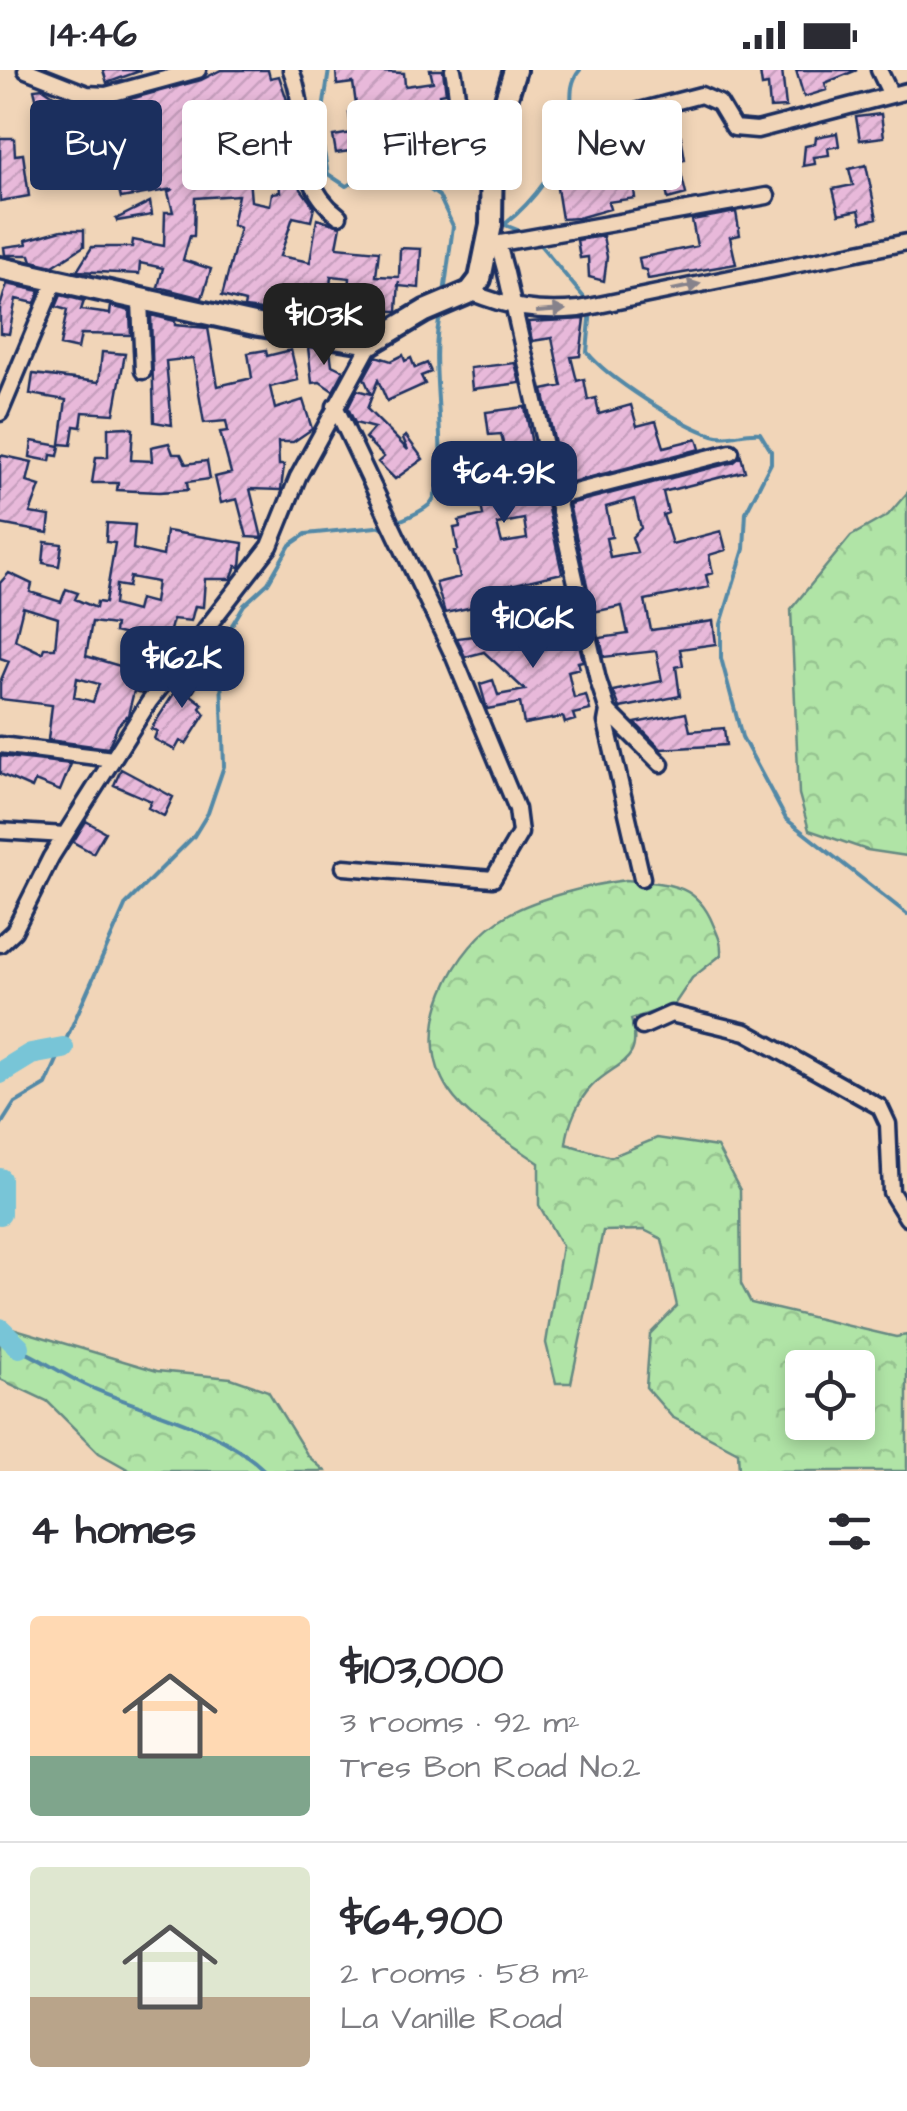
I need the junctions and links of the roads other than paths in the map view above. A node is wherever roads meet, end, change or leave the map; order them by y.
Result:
1 (26, 70) edge
2 (198, 70) edge
3 (291, 70) edge
4 (453, 70) edge
5 (515, 70) edge
6 (879, 70) edge
7 (907, 90) edge
8 (891, 95) junction
9 (456, 100) edge
10 (507, 100) edge
11 (682, 100) edge
12 (489, 190) edge
13 (767, 196) dead end
14 (339, 216) dead end
15 (907, 242) edge
16 (488, 255) junction
17 (0, 268) edge
18 (56, 279) junction
19 (456, 298) junction
20 (140, 301) junction
21 (512, 308) junction
22 (371, 344) junction
23 (143, 371) dead end
24 (336, 406) junction
25 (0, 413) edge
26 (731, 452) dead end
27 (556, 497) junction
28 (608, 711) junction
29 (0, 745) edge
30 (113, 759) junction
31 (662, 764) dead end
32 (0, 831) edge
33 (65, 835) junction
34 (344, 867) dead end
35 (642, 878) dead end
36 (0, 944) edge
37 (642, 1027) dead end
38 (907, 1218) edge

1 - 2 street
3 - 14 street
4 - 9 street
5 - 10 street
6 - 8 street
7 - 8 street
8 - 11 street
12 - 16 street
13 - 16 street
21 -> 15 street
16 - 19 street
16 - 21 street
17 - 18 street
18 - 20 street
18 - 25 street
19 - 21 street
19 - 22 street
20 - 22 street
20 - 23 street
21 - 27 street
22 - 24 street
24 - 30 street
24 - 34 street
26 - 27 street
27 - 28 street
28 - 31 street
28 - 35 street
29 - 30 street
30 - 33 street
32 - 33 street
33 - 36 street
37 - 38 street

